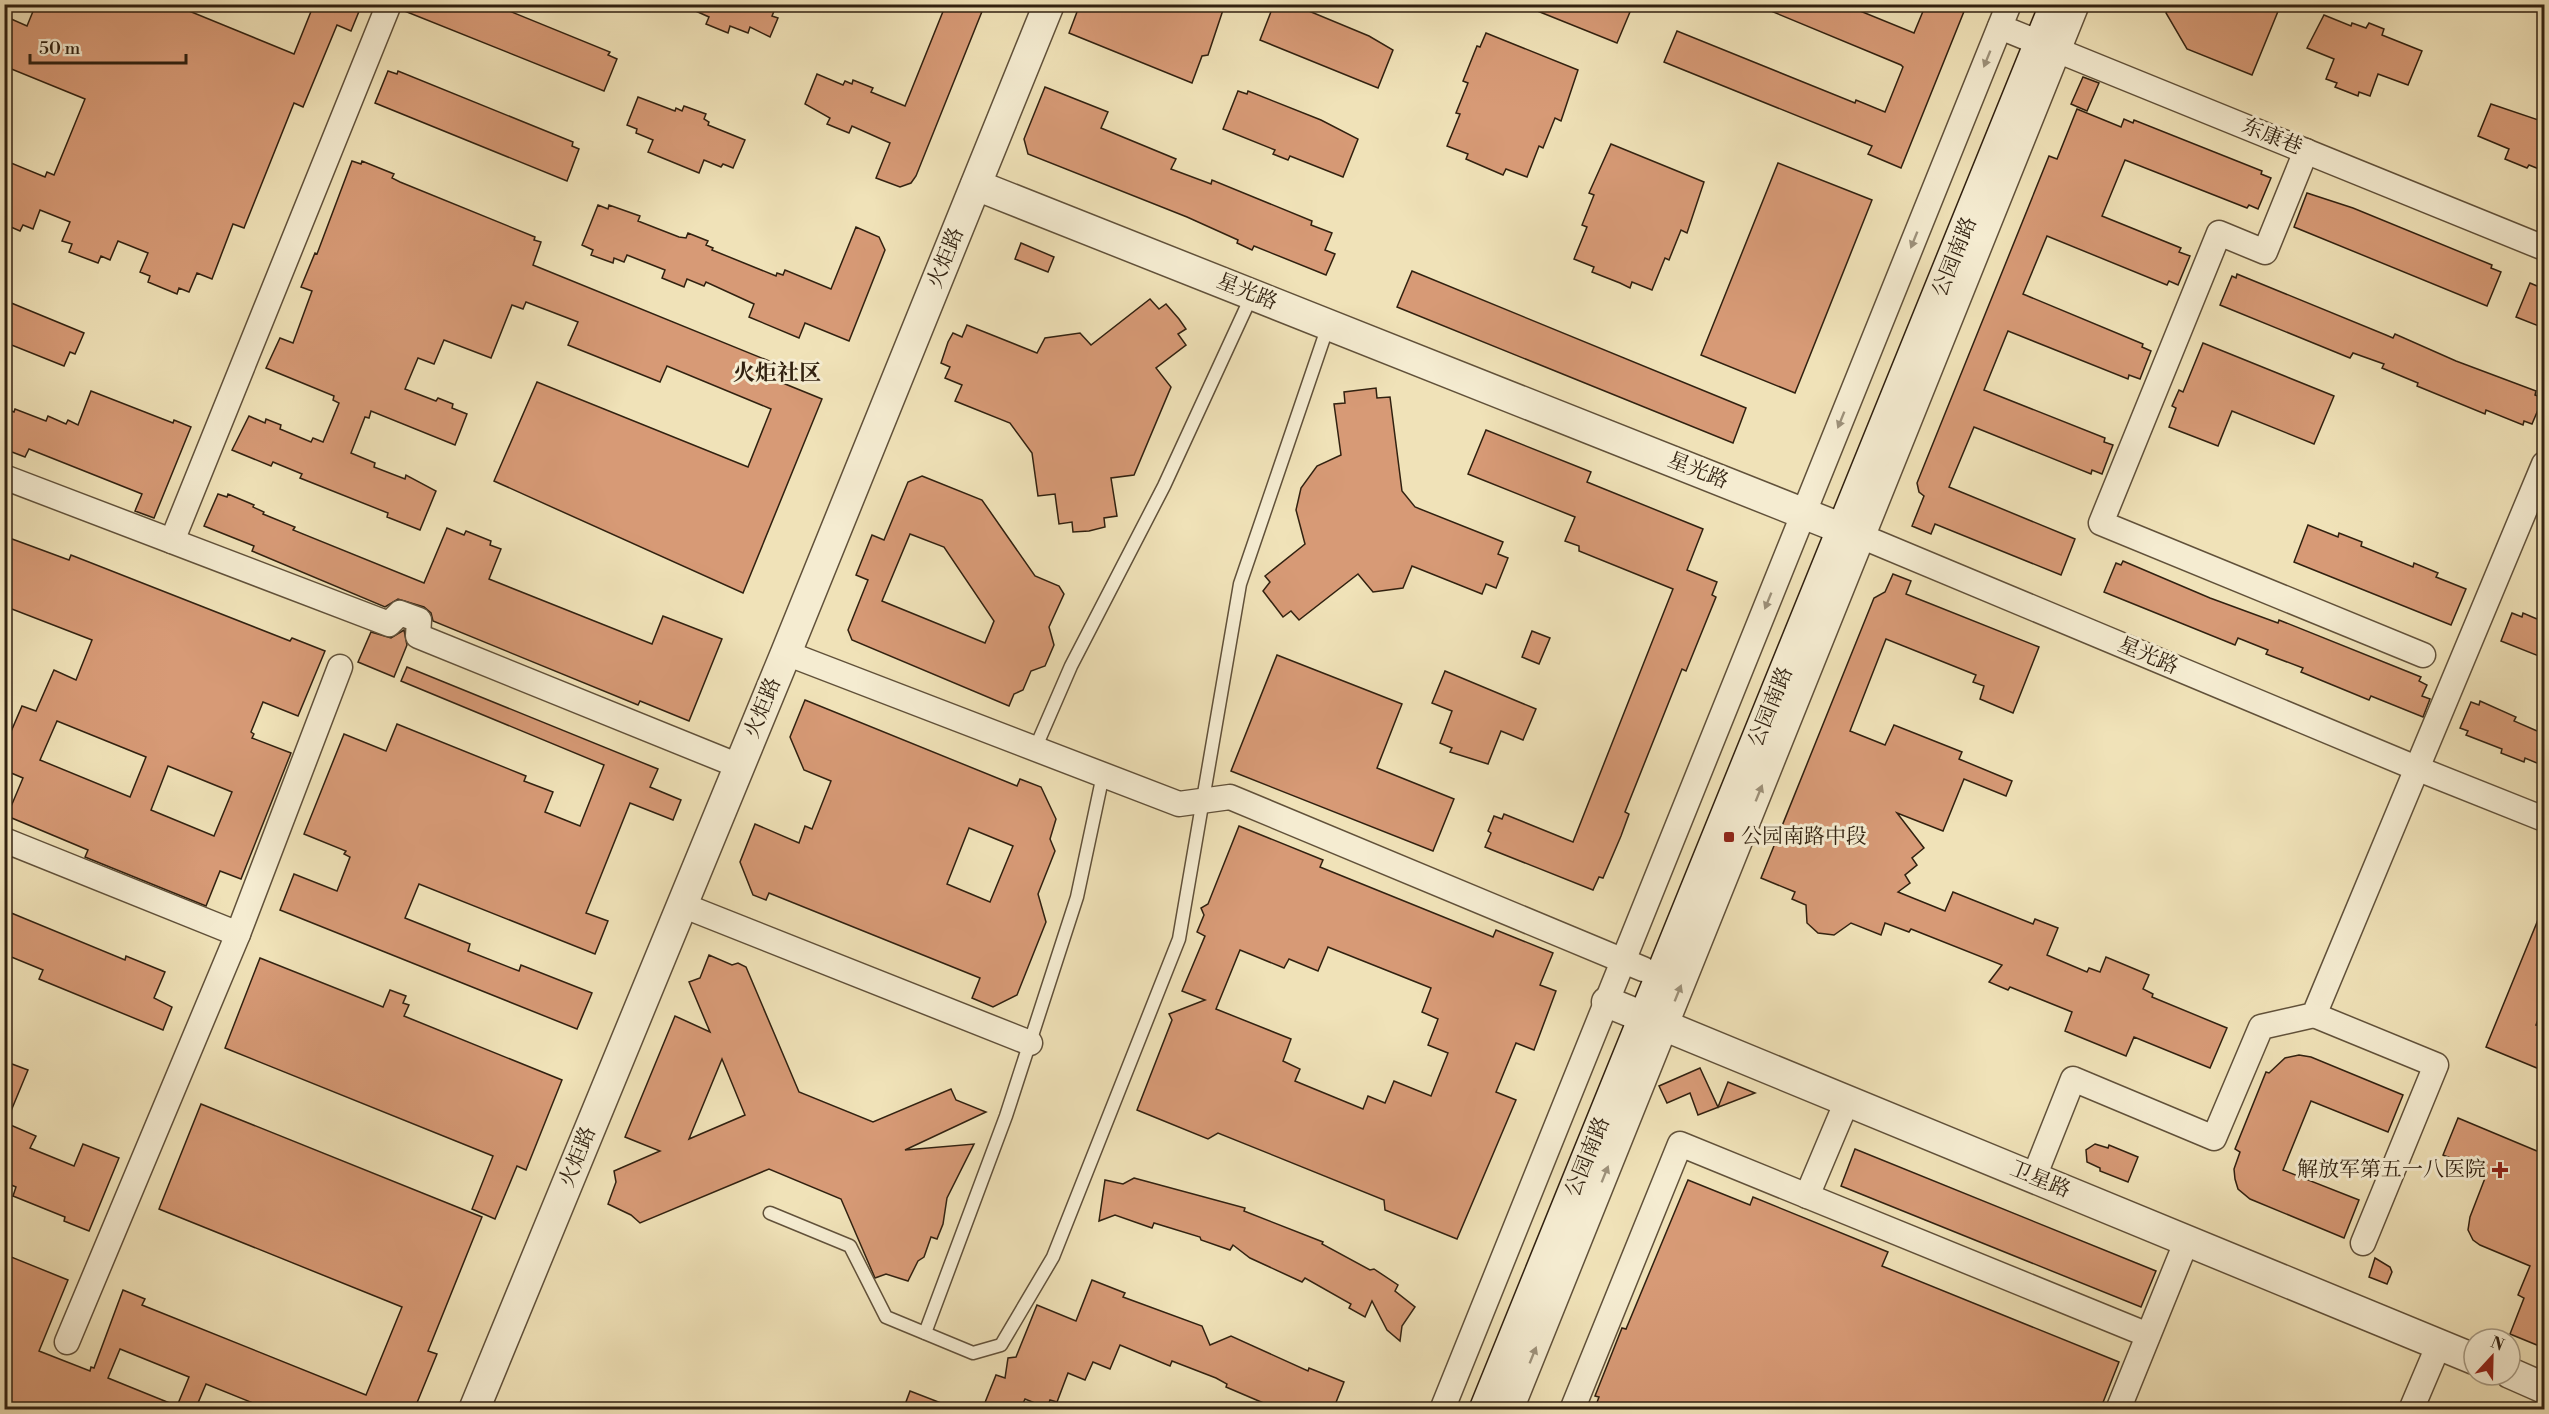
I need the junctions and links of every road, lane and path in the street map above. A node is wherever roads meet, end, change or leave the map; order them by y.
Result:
1 (389, 4) edge
2 (1049, 4) edge
3 (2009, 4) edge
4 (2033, 4) edge
5 (2057, 4) edge
6 (2077, 4) edge
7 (2030, 39) junction
8 (2307, 151) junction
9 (976, 185) junction
10 (2544, 248) edge
11 (1252, 294) junction
12 (1328, 325) junction
13 (2544, 464) edge
14 (4, 477) edge
15 (1834, 525) junction
16 (172, 541) junction
17 (786, 653) junction
18 (2422, 655) dead end
19 (340, 667) dead end
20 (1035, 749) junction
21 (739, 766) junction
22 (2416, 768) junction
23 (1103, 775) junction
24 (1203, 801) junction
25 (2544, 819) edge
26 (4, 840) edge
27 (682, 905) junction
28 (238, 934) junction
29 (1633, 965) junction
30 (1636, 1014) junction
31 (2314, 1015) junction
32 (1030, 1043) junction
33 (1847, 1101) junction
34 (2034, 1178) junction
35 (1807, 1196) junction
36 (770, 1213) dead end
37 (2187, 1240) junction
38 (2362, 1243) dead end
39 (925, 1333) junction
40 (2148, 1335) junction
41 (67, 1342) dead end
42 (2439, 1344) junction
43 (2462, 1354) edge
44 (2522, 1378) edge
45 (2544, 1388) edge
46 (474, 1410) edge
47 (1442, 1410) edge
48 (1467, 1410) edge
49 (1486, 1410) edge
50 (1511, 1410) edge
51 (1572, 1410) edge
52 (2118, 1410) edge
53 (2411, 1410) edge

1 - 16 street
2 - 9 street, 火炬路
3 - 7 street
4 - 7 main road, 公园南路
5 - 7 main road, 公园南路
6 - 7 street
7 - 8 street, 东康巷
7 - 15 main road, 公园南路
7 -> 15 street
8 - 10 street, 东康巷
8 - 18 street
9 - 11 street, 星光路
9 - 17 street, 火炬路
11 - 12 street, 星光路
11 - 20 lane
12 - 15 street, 星光路
12 - 24 lane
13 - 22 street
14 - 16 street
15 - 22 street, 星光路
15 -> 29 main road, 公园南路
30 -> 15 main road, 公园南路
16 - 21 street
17 - 20 street
17 - 21 street, 火炬路
19 - 28 street
20 - 23 street
21 - 27 street, 火炬路
22 - 25 street, 星光路
22 - 31 street
23 - 24 street
23 - 32 lane
24 - 29 street
24 - 39 lane
26 - 28 street
27 - 32 street
27 - 46 street, 火炬路
28 - 41 street
29 - 30 main road, 公园南路
30 - 33 street, 卫星路
30 - 47 street
30 - 48 main road, 公园南路
30 - 49 main road, 公园南路
50 -> 30 street
31 - 34 street
31 - 38 street
32 - 39 lane
33 - 34 street, 卫星路
33 - 35 street
34 - 37 street, 卫星路
35 - 40 street
35 - 51 street
36 - 39 lane
37 - 40 street
37 - 42 street, 卫星路
40 - 52 street
42 - 43 street, 卫星路
42 - 53 street
44 - 45 street

